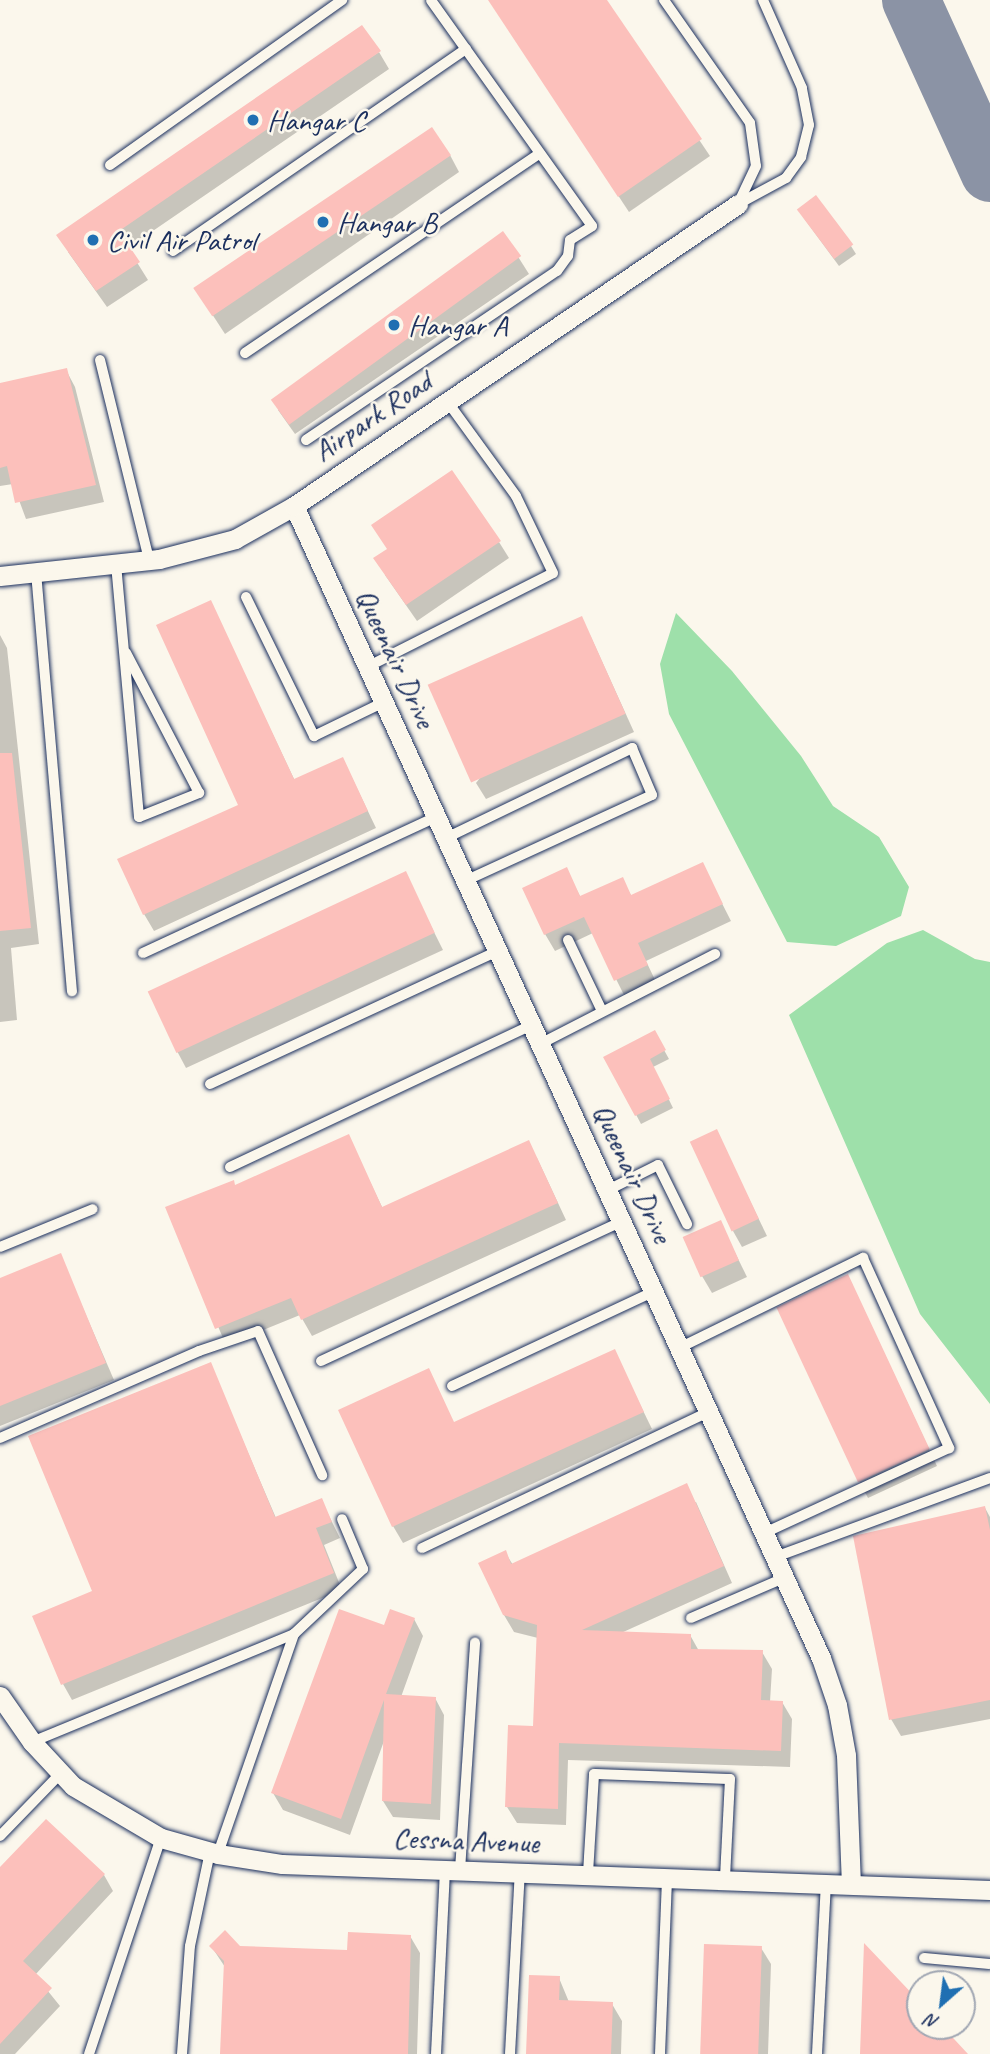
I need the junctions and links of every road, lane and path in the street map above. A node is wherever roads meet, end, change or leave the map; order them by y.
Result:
1 (342, 0) edge
2 (431, 0) edge
3 (664, 0) edge
4 (763, 0) edge
5 (466, 49) junction
6 (540, 153) junction
7 (110, 164) dead end
8 (738, 204) junction
9 (173, 251) dead end
10 (245, 353) dead end
11 (100, 360) dead end
12 (447, 401) junction
13 (306, 440) dead end
14 (293, 506) junction
15 (149, 561) junction
16 (116, 564) junction
17 (36, 572) junction
18 (0, 576) edge
19 (246, 597) dead end
20 (126, 653) junction
21 (367, 667) junction
22 (383, 702) junction
23 (436, 817) junction
24 (446, 838) junction
25 (466, 881) junction
26 (568, 940) dead end
27 (498, 951) junction
28 (143, 953) dead end
29 (715, 954) dead end
30 (72, 991) dead end
31 (602, 1012) junction
32 (531, 1026) junction
33 (540, 1044) junction
34 (211, 1084) dead end
35 (230, 1167) dead end
36 (608, 1189) junction
37 (93, 1209) dead end
38 (623, 1221) junction
39 (687, 1224) dead end
40 (0, 1247) edge
41 (655, 1291) junction
42 (681, 1347) junction
43 (321, 1361) dead end
44 (452, 1386) dead end
45 (711, 1411) junction
46 (0, 1438) edge
47 (322, 1475) dead end
48 (990, 1478) edge
49 (342, 1519) dead end
50 (766, 1532) junction
51 (422, 1548) dead end
52 (778, 1556) junction
53 (786, 1577) junction
54 (691, 1618) dead end
55 (294, 1634) junction
56 (475, 1642) dead end
57 (0, 1696) edge
58 (32, 1742) junction
59 (61, 1773) junction
60 (0, 1836) edge
61 (160, 1838) junction
62 (214, 1853) junction
63 (452, 1870) junction
64 (520, 1871) junction
65 (588, 1873) junction
66 (667, 1877) junction
67 (725, 1879) junction
68 (826, 1882) junction
69 (851, 1883) junction
70 (990, 1890) edge
71 (924, 1958) dead end
72 (990, 1964) edge
73 (89, 2054) edge
74 (183, 2054) edge
75 (436, 2054) edge
76 (510, 2054) edge
77 (660, 2054) edge
78 (817, 2054) edge

1 - 7 lane
2 - 5 lane
3 - 8 lane
4 - 8 lane
5 - 6 lane
5 - 9 lane
6 - 10 lane
6 - 13 lane
8 - 12 street, Airpark Road
11 - 15 lane
12 - 14 street, Airpark Road
12 - 21 lane
14 - 15 street, Airpark Road
14 - 21 street, Queenair Drive
15 - 16 street, Airpark Road
16 - 17 street, Airpark Road
16 - 20 lane
17 - 18 street, Airpark Road
17 - 30 lane
19 - 22 lane
20 - 20 lane
21 - 22 street, Queenair Drive
22 - 23 street, Queenair Drive
23 - 24 street, Queenair Drive
23 - 28 lane
24 - 25 street, Queenair Drive
24 - 25 lane
25 - 27 street, Queenair Drive
26 - 31 lane
27 - 32 street, Queenair Drive
27 - 34 lane
29 - 31 lane
31 - 33 lane
32 - 33 street, Queenair Drive
32 - 35 lane
33 - 36 street, Queenair Drive
36 - 38 street, Queenair Drive
36 - 39 lane
37 - 40 lane
38 - 41 street, Queenair Drive
38 - 43 lane
41 - 42 street, Queenair Drive
41 - 44 lane
42 - 45 street, Queenair Drive
42 - 50 lane
45 - 50 street, Queenair Drive
45 - 51 lane
46 - 47 lane
48 - 52 lane
49 - 55 lane
50 - 52 street, Queenair Drive
52 - 53 street, Queenair Drive
53 - 54 lane
53 - 69 street, Queenair Drive
55 - 58 lane
55 - 62 lane
56 - 63 lane
57 - 58 street, Cessna Avenue
58 - 59 street, Cessna Avenue
59 - 60 lane
59 - 61 street, Cessna Avenue
61 - 62 street, Cessna Avenue
61 - 73 lane
62 - 63 street, Cessna Avenue
62 - 74 lane
63 - 64 street, Cessna Avenue
63 - 75 lane
64 - 65 street, Cessna Avenue
64 - 76 lane
65 - 66 street, Cessna Avenue
65 - 67 lane
66 - 67 street, Cessna Avenue
66 - 77 lane
67 - 68 street, Cessna Avenue
68 - 69 street, Cessna Avenue
68 - 78 lane
69 - 70 street, Cessna Avenue
71 - 72 lane

